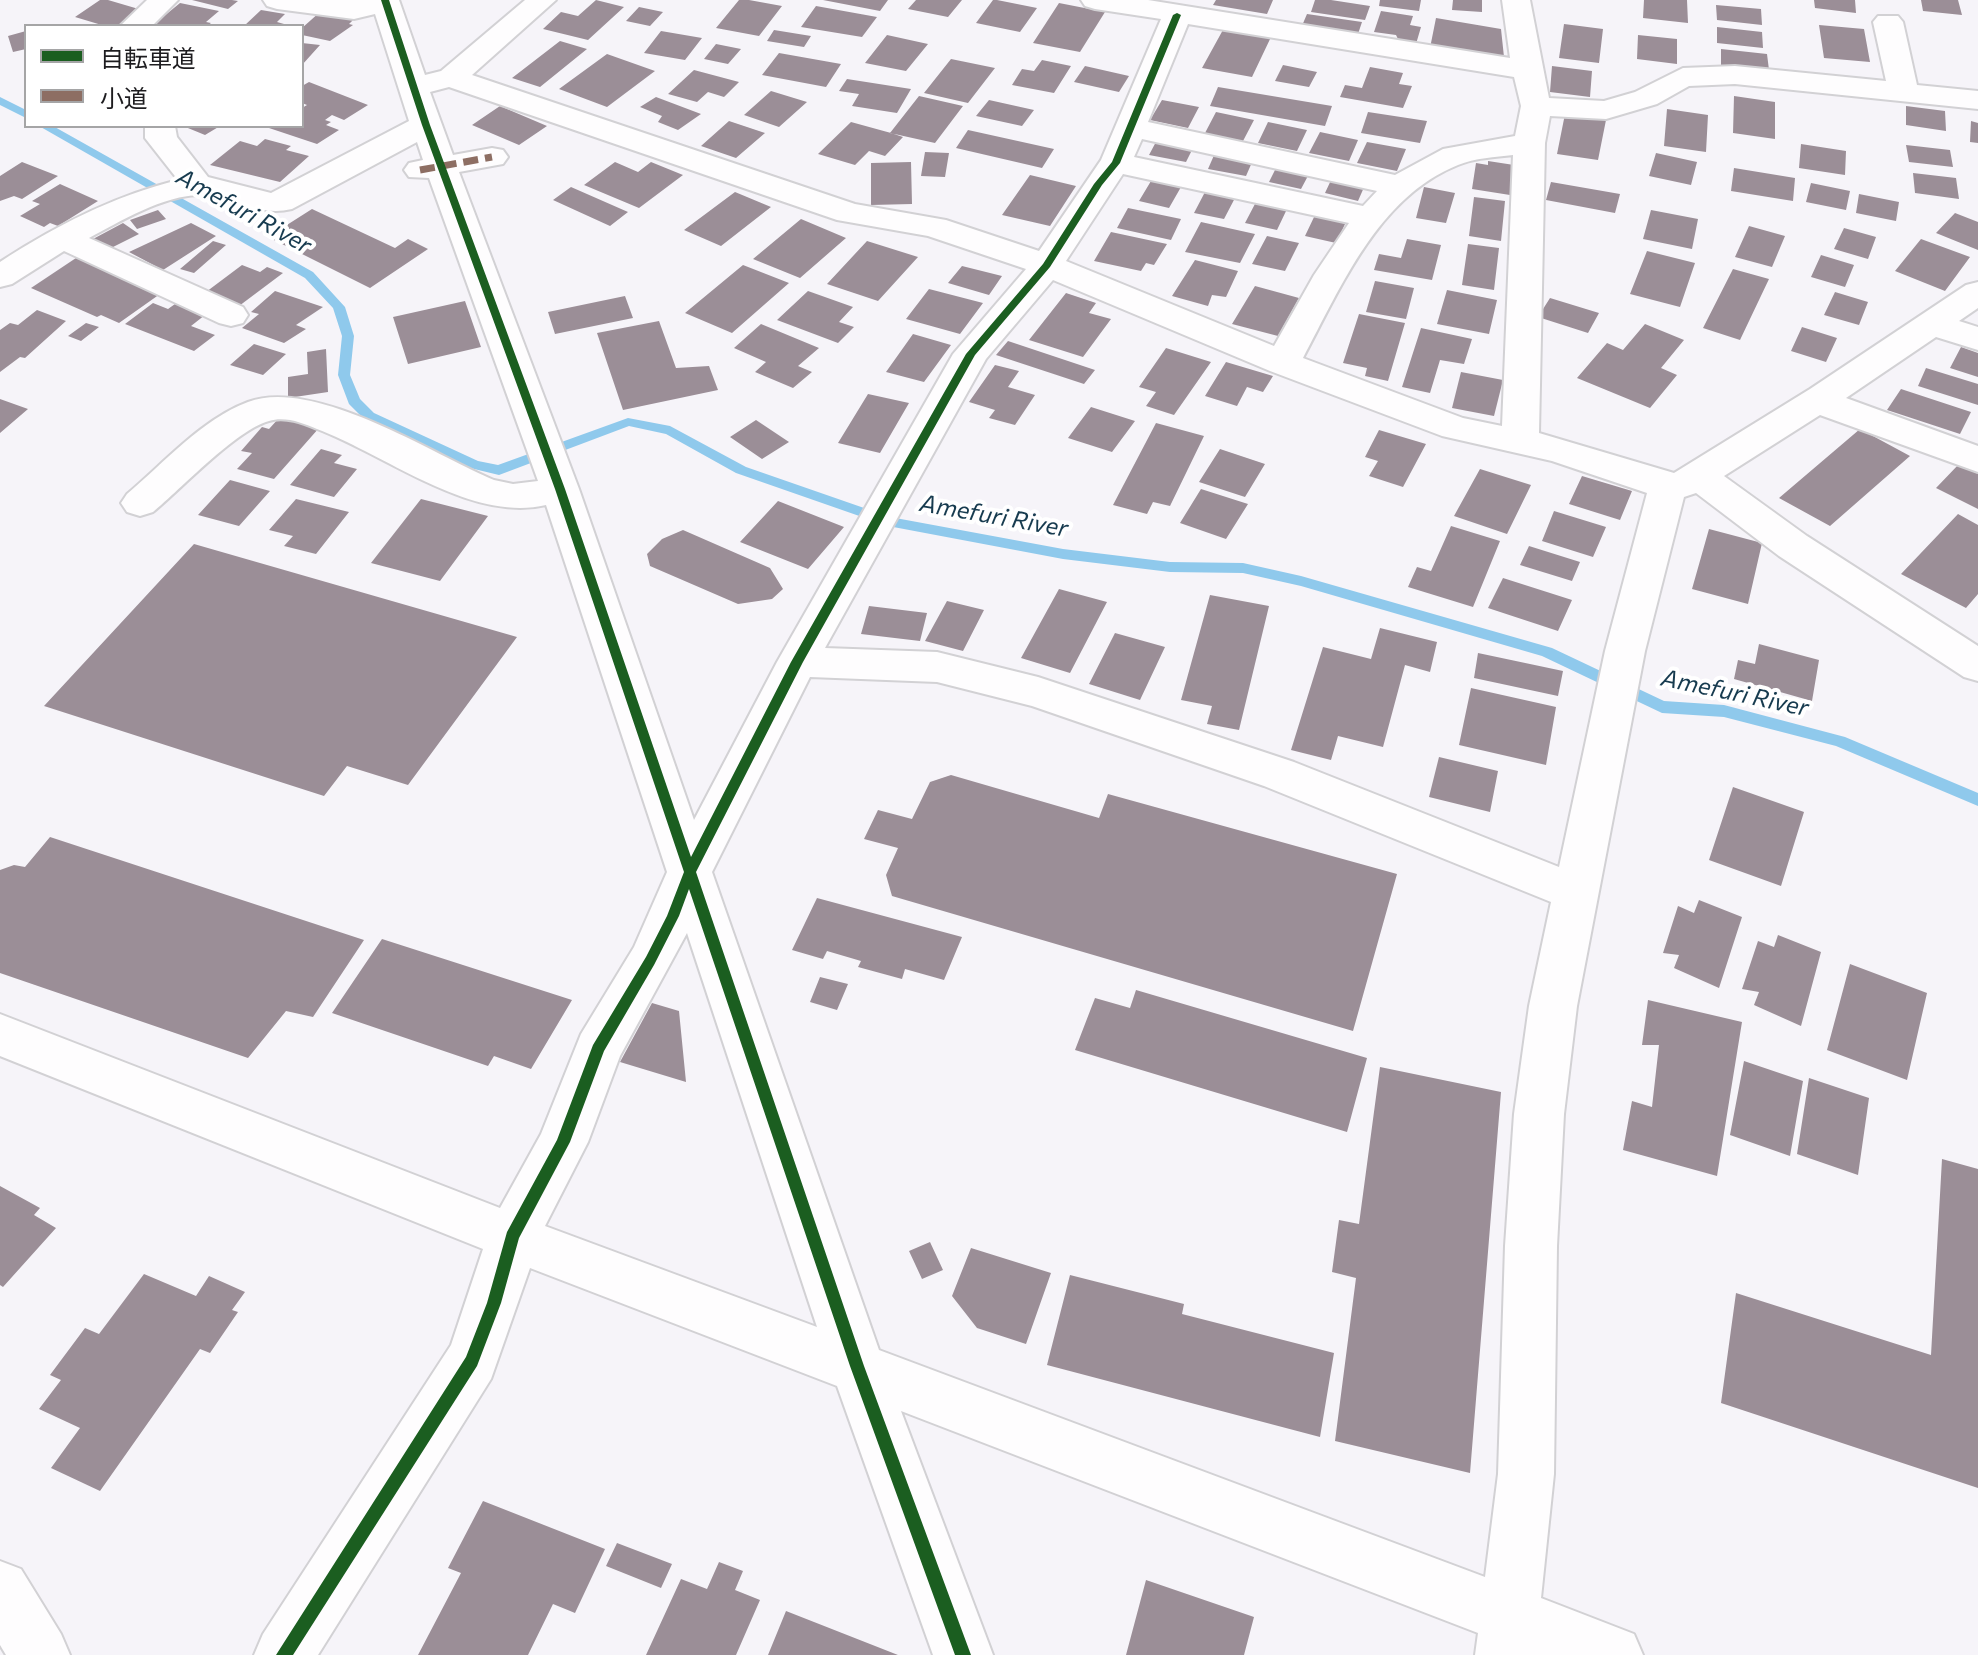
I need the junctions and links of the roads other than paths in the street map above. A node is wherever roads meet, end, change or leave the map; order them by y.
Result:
1 (164, 0) edge
2 (277, 0) edge
3 (542, 0) edge
4 (1095, 0) edge
5 (1516, 0) edge
6 (386, 2) edge
7 (1171, 9) edge
8 (1888, 22) dead end
9 (137, 24) edge
10 (1527, 70) junction
11 (1903, 92) junction
12 (431, 97) junction
13 (1978, 100) edge
14 (1536, 106) junction
15 (1130, 127) junction
16 (160, 128) edge
17 (1529, 143) junction
18 (492, 157) dead end
19 (1116, 163) junction
20 (420, 170) dead end
21 (199, 186) junction
22 (1400, 186) junction
23 (1368, 217) junction
24 (0, 235) edge
25 (49, 245) junction
26 (1047, 265) junction
27 (0, 277) edge
28 (1978, 292) edge
29 (231, 315) dead end
30 (1930, 323) junction
31 (1978, 339) edge
32 (1283, 363) junction
33 (1817, 401) junction
34 (1520, 442) junction
35 (1978, 460) edge
36 (1682, 481) junction
37 (560, 489) junction
38 (140, 503) dead end
39 (797, 662) junction
40 (1978, 666) edge
41 (691, 869) junction
42 (1577, 893) junction
43 (0, 1035) edge
44 (512, 1237) junction
45 (857, 1366) junction
46 (0, 1590) edge
47 (1508, 1635) edge
48 (40, 1655) edge
49 (284, 1655) edge
50 (963, 1655) edge
51 (1613, 1655) edge

1 - 9 street
2 - 6 street
3 - 12 street
4 - 7 street
5 - 10 street
6 - 12 street
7 - 10 street
7 - 15 street
8 - 11 street
10 - 14 street
11 - 13 street
11 - 14 street
12 - 21 street
12 - 26 street
12 - 37 street
14 - 17 street
15 - 19 street
15 - 22 street
16 - 21 street
17 - 22 street
17 - 34 street
18 - 20 street
19 - 23 street
19 - 26 street
21 - 25 street
22 - 23 street
23 - 32 street
24 - 25 street
25 - 27 street
25 - 29 street
26 - 32 street
26 - 39 street
28 - 30 street
30 - 31 street
30 - 33 street
32 - 34 street
33 - 35 street
33 - 36 street
34 - 36 street
36 - 40 street
36 - 42 street
37 - 38 street
37 - 41 street
39 - 41 street
39 - 42 street
41 - 44 street
41 - 45 street
42 - 47 street
43 - 44 street
44 - 45 street
44 - 49 street
45 - 47 street
45 - 50 street
46 - 48 street
47 - 51 street

